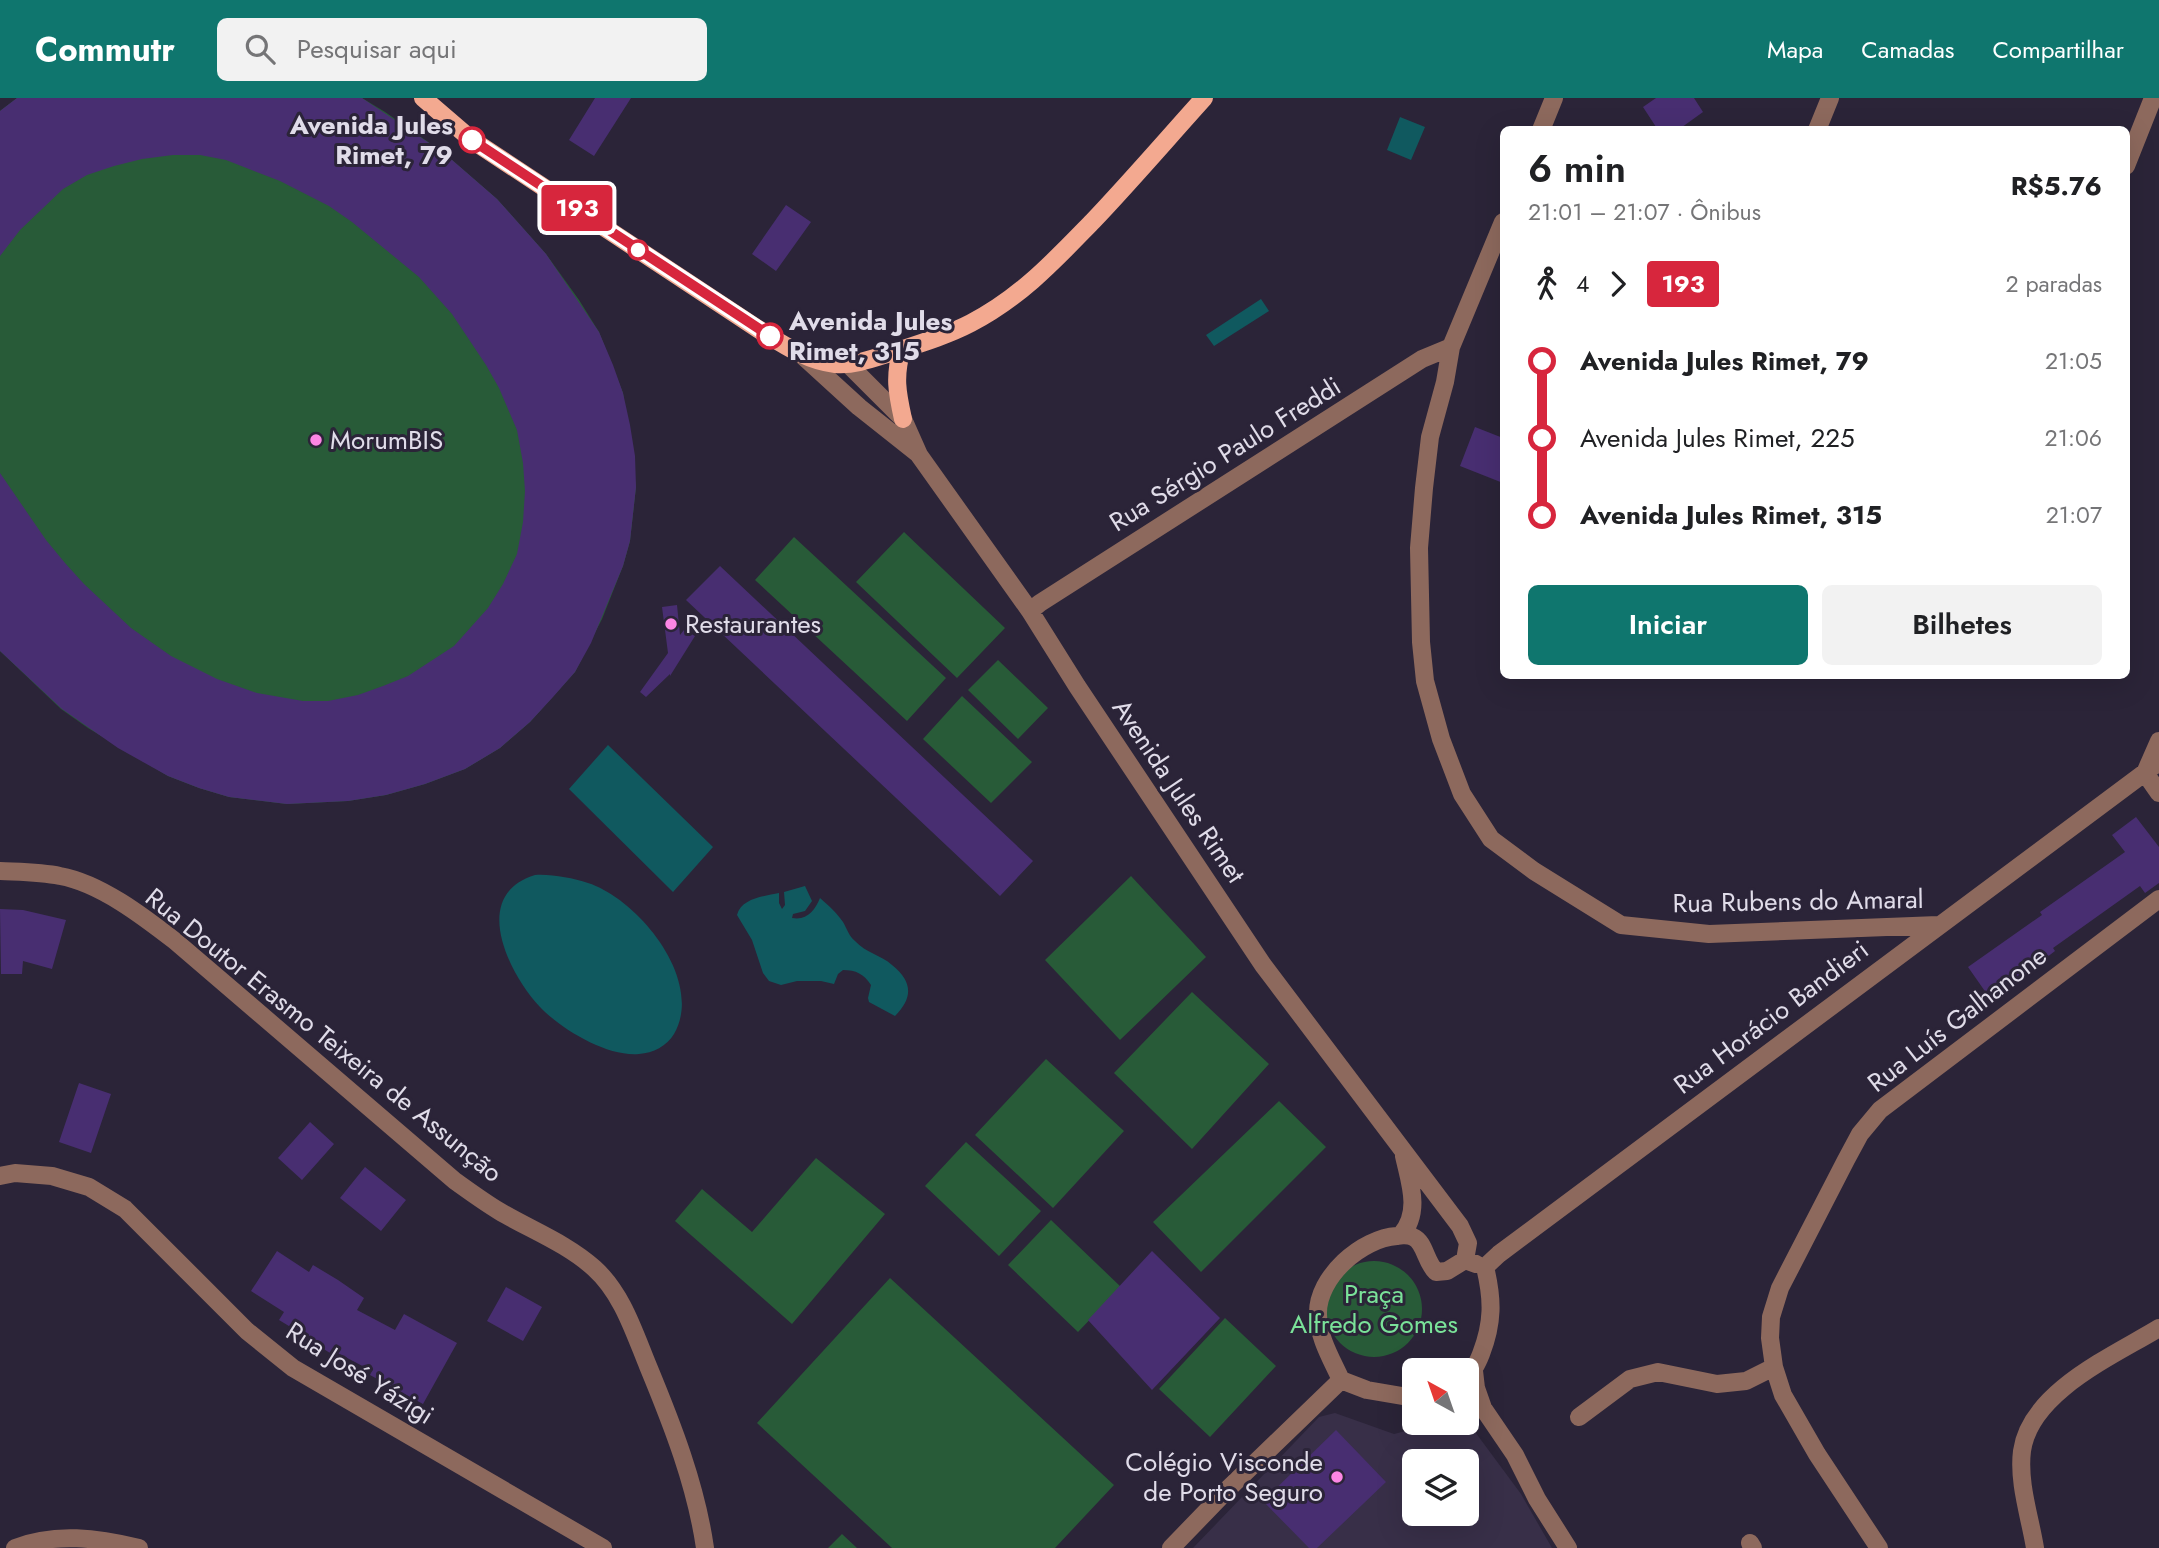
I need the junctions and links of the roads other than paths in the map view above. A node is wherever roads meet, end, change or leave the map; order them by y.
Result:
1 (423, 98) edge
2 (1204, 98) edge
3 (1830, 98) edge
4 (2153, 98) edge
5 (1554, 99) edge
6 (1543, 126) edge
7 (1819, 126) edge
8 (2130, 156) edge
9 (1500, 229) edge
10 (1451, 347) junction
11 (902, 349) junction
12 (801, 354) junction
13 (848, 364) junction
14 (903, 419) junction
15 (919, 455) junction
16 (1030, 611) junction
17 (2159, 741) edge
18 (2152, 767) edge
19 (2159, 793) edge
20 (0, 871) edge
21 (2159, 899) edge
22 (1938, 925) junction
23 (1402, 1150) junction
24 (0, 1176) edge
25 (1401, 1235) junction
26 (1465, 1260) junction
27 (1485, 1267) junction
28 (2159, 1328) edge
29 (1477, 1358) edge
30 (1774, 1367) junction
31 (1341, 1380) junction
32 (1402, 1396) edge
33 (1479, 1397) edge
34 (1579, 1417) dead end
35 (106, 1544) edge
36 (15, 1548) edge
37 (139, 1548) edge
38 (603, 1548) edge
39 (705, 1548) edge
40 (1171, 1548) edge
41 (1568, 1548) edge
42 (1879, 1548) edge
43 (2035, 1548) edge

1 - 12 main road, Avenida Jules Rimet
2 - 11 main road
3 - 7 street
4 - 8 street
5 - 6 street
9 - 10 street, Rua Rubens do Amaral
10 - 16 street, Rua Sérgio Paulo Freddi
10 - 22 street, Rua Rubens do Amaral
11 - 13 main road
11 - 14 main road
12 - 13 main road
12 - 15 street, Avenida Jules Rimet
13 - 14 street, Avenida Jules Rimet
14 - 15 street, Avenida Jules Rimet
15 - 16 street, Avenida Jules Rimet
16 - 23 street, Avenida Jules Rimet
17 - 18 street
18 - 19 street
18 - 22 street, Rua Horácio Bandieri
20 - 39 street, Rua Doutor Erasmo Teixeira de Assunção
21 - 30 street, Rua Luís Galhanone
22 - 27 street, Rua Horácio Bandieri
23 - 25 street, Avenida Jules Rimet
23 - 26 street, Avenida Jules Rimet
24 - 38 street, Rua José Yázigi
25 - 26 street
25 - 31 street
26 - 27 street
27 - 29 street
28 - 43 street
30 - 34 street
30 - 42 street, Rua Luís Galhanone
31 - 32 street
31 - 40 street
33 - 41 street
35 - 36 street
35 - 37 street

